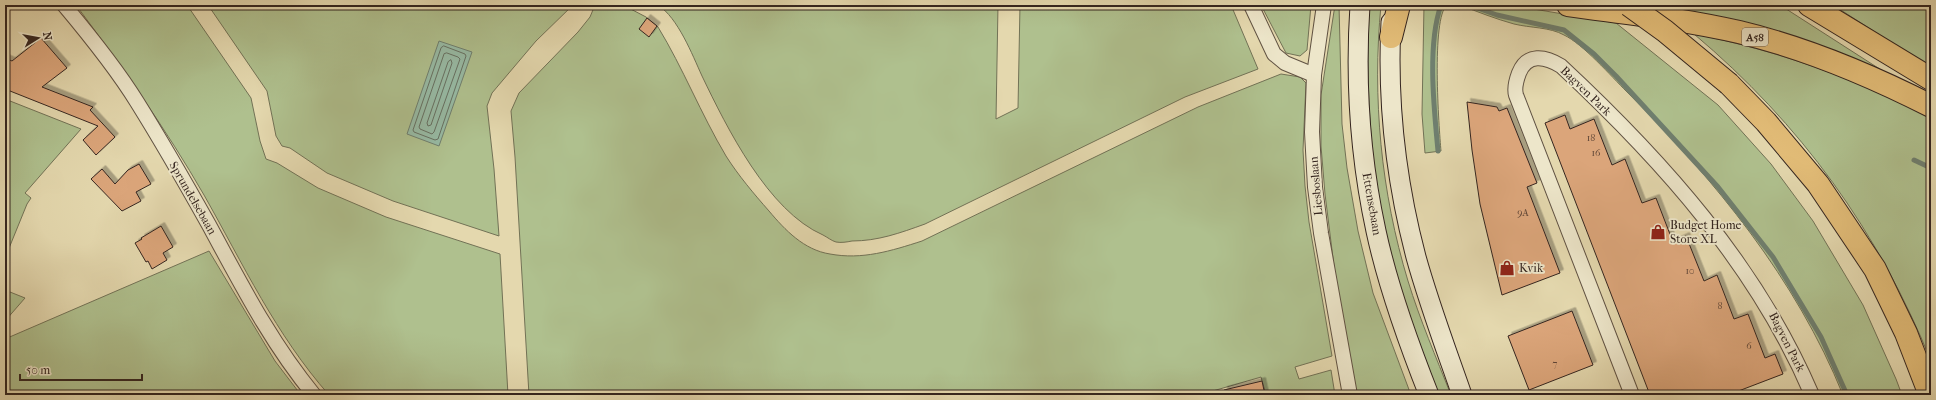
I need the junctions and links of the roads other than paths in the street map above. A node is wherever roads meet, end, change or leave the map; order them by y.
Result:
1 (64, 5) edge
2 (1251, 5) edge
3 (1360, 5) edge
4 (1392, 5) edge
5 (1399, 5) edge
6 (1568, 5) edge
7 (1629, 5) edge
8 (1809, 5) edge
9 (1325, 6) edge
10 (1391, 37) junction
11 (1314, 74) junction
12 (1931, 79) edge
13 (1931, 106) edge
14 (314, 395) edge
15 (1350, 395) edge
16 (1429, 395) edge
17 (1462, 395) edge
18 (1632, 395) edge
19 (1812, 395) edge
20 (1930, 395) edge

1 - 14 street, Sprundelsebaan
2 - 11 street
3 - 16 main road, Ettensebaan
4 - 10 main road
5 - 10 highway
6 - 13 highway, A58
7 - 20 highway, bridge
8 - 12 highway
9 - 11 street, Liesboslaan
10 - 17 main road
11 - 15 street, Liesboslaan
18 - 19 street, Bagven Park

